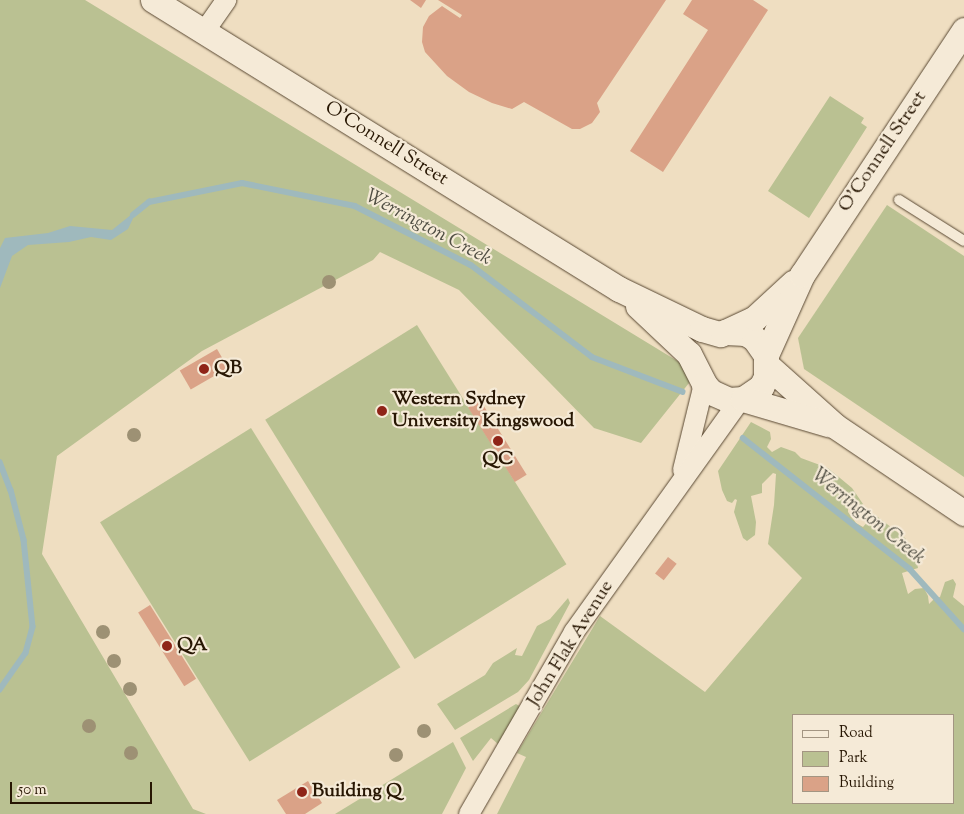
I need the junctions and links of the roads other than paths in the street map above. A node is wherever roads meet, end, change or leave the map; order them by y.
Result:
1 (153, 0) edge
2 (226, 0) edge
3 (964, 30) edge
4 (204, 32) junction
5 (900, 200) dead end
6 (964, 242) edge
7 (802, 274) junction
8 (620, 289) junction
9 (723, 333) junction
10 (767, 360) junction
11 (702, 382) junction
12 (741, 400) junction
13 (835, 426) junction
14 (681, 480) junction
15 (964, 514) edge
16 (469, 814) edge

1 - 4 street, O'Connell Street
2 - 4 street
3 - 7 street, O'Connell Street
4 - 8 street, O'Connell Street
5 - 6 lane
7 - 9 street, O'Connell Street
7 - 10 street, O'Connell Street
8 - 9 street, O'Connell Street
8 - 11 street, O'Connell Street
9 - 10 street, O'Connell Street
9 - 11 street, O'Connell Street
10 - 12 street, O'Connell Street
10 - 13 street
11 - 12 street, O'Connell Street
11 - 14 street, John Flak Avenue
12 - 13 street
12 - 14 street, John Flak Avenue
13 - 15 street
14 - 16 street, John Flak Avenue

